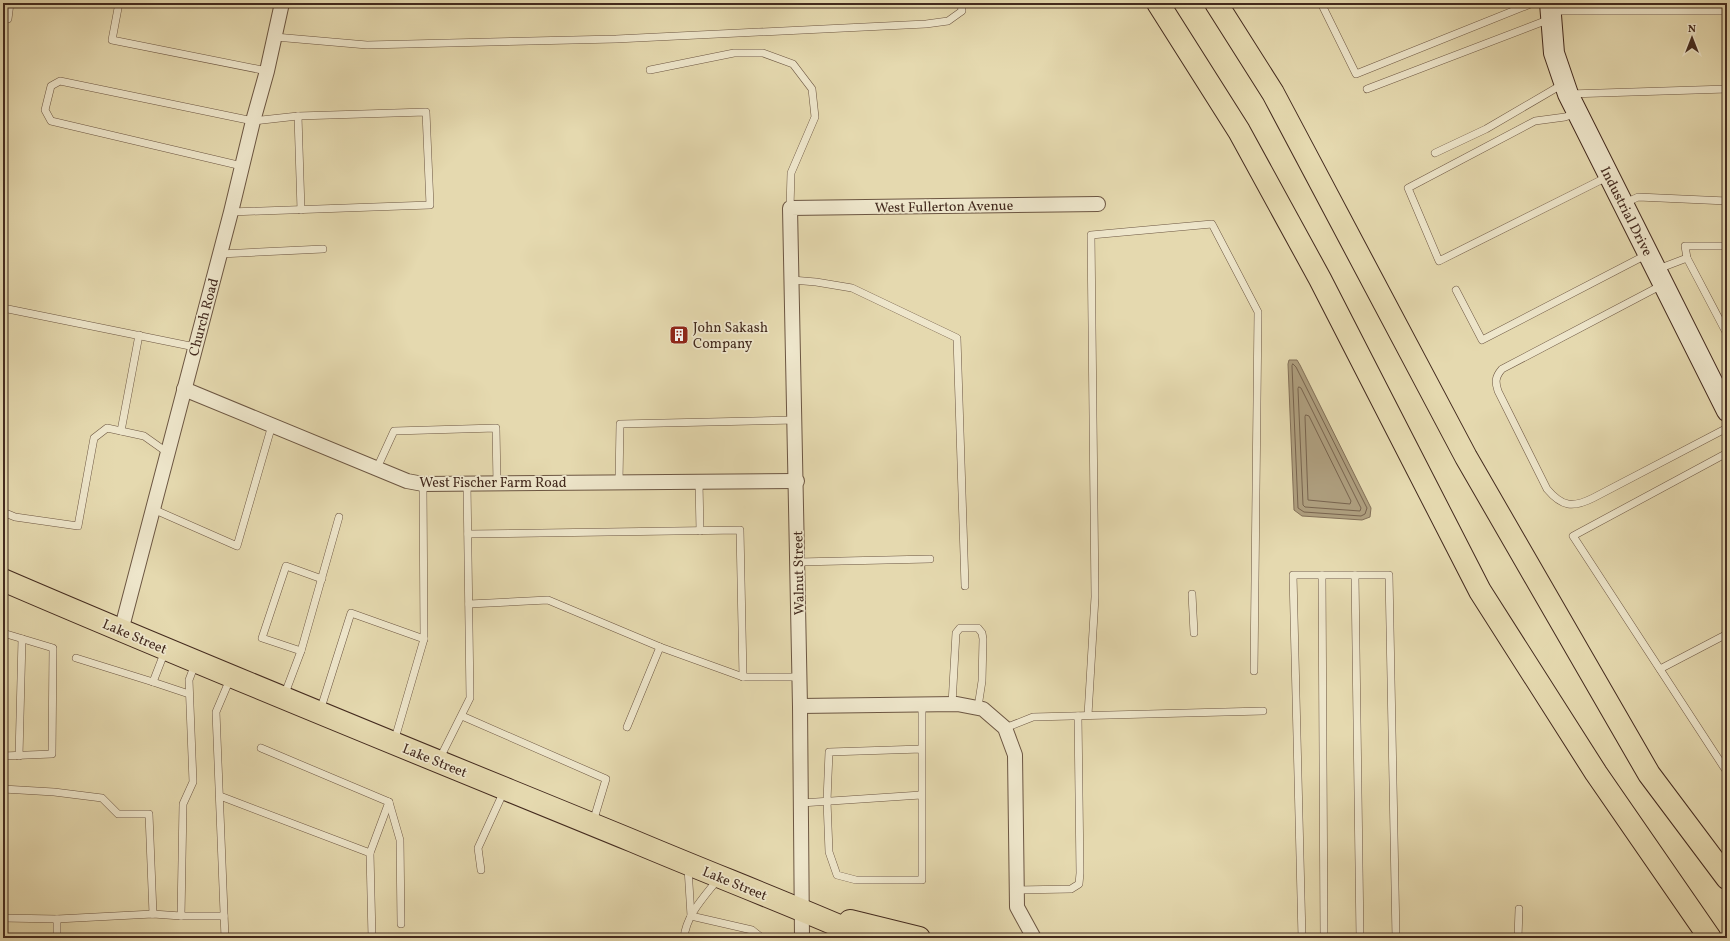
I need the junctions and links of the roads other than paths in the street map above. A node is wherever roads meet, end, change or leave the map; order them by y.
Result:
1 (10, 3) edge
2 (118, 3) edge
3 (282, 3) edge
4 (962, 3) edge
5 (1158, 3) edge
6 (1216, 3) edge
7 (1321, 3) edge
8 (1546, 9) edge
9 (1727, 11) edge
10 (3, 20) edge
11 (275, 37) junction
12 (650, 70) dead end
13 (268, 72) junction
14 (1366, 89) dead end
15 (1566, 89) junction
16 (1727, 89) edge
17 (1578, 113) junction
18 (298, 116) junction
19 (253, 121) junction
20 (1435, 153) dead end
21 (242, 166) junction
22 (1609, 176) junction
23 (1727, 201) edge
24 (1098, 204) dead end
25 (1623, 204) junction
26 (790, 208) junction
27 (301, 210) junction
28 (231, 212) junction
29 (1727, 246) edge
30 (323, 248) dead end
31 (220, 254) junction
32 (1687, 258) junction
33 (1656, 270) junction
34 (792, 280) junction
35 (1456, 290) dead end
36 (3, 308) edge
37 (1727, 334) edge
38 (139, 335) junction
39 (195, 347) junction
40 (184, 389) junction
41 (1727, 411) edge
42 (795, 420) junction
43 (272, 425) junction
44 (1727, 428) edge
45 (121, 431) junction
46 (168, 453) junction
47 (1727, 453) edge
48 (377, 468) junction
49 (796, 481) junction
50 (619, 482) junction
51 (699, 482) junction
52 (423, 484) junction
53 (467, 484) junction
54 (497, 484) junction
55 (154, 509) junction
56 (3, 512) edge
57 (339, 517) dead end
58 (700, 531) junction
59 (468, 534) junction
60 (930, 559) dead end
61 (798, 562) junction
62 (1322, 575) junction
63 (1355, 575) junction
64 (322, 579) junction
65 (3, 580) edge
66 (965, 586) dead end
67 (1192, 594) dead end
68 (469, 604) junction
69 (121, 631) junction
70 (3, 633) edge
71 (1194, 633) dead end
72 (1727, 634) edge
73 (22, 639) junction
74 (424, 639) junction
75 (660, 647) junction
76 (166, 649) junction
77 (301, 651) junction
78 (76, 658) dead end
79 (196, 662) junction
80 (1660, 669) junction
81 (1254, 671) dead end
82 (231, 676) junction
83 (743, 677) junction
84 (800, 677) junction
85 (153, 682) junction
86 (189, 694) junction
87 (283, 698) junction
88 (922, 704) junction
89 (952, 704) junction
90 (800, 706) junction
91 (978, 708) junction
92 (1263, 710) dead end
93 (319, 713) junction
94 (462, 716) junction
95 (1078, 716) junction
96 (1088, 716) junction
97 (626, 727) dead end
98 (1005, 728) junction
99 (394, 743) junction
100 (261, 748) dead end
101 (922, 749) junction
102 (3, 756) edge
103 (19, 756) junction
104 (438, 761) junction
105 (1727, 772) edge
106 (1649, 774) junction
107 (3, 789) edge
108 (505, 789) junction
109 (921, 795) junction
110 (220, 796) junction
111 (827, 801) junction
112 (388, 802) junction
113 (801, 803) junction
114 (592, 825) junction
115 (370, 853) junction
116 (1727, 857) edge
117 (688, 864) junction
118 (480, 870) dead end
119 (719, 877) junction
120 (1727, 878) edge
121 (1017, 890) junction
122 (802, 909) junction
123 (1518, 909) dead end
124 (153, 914) junction
125 (181, 916) junction
126 (224, 916) junction
127 (691, 916) junction
128 (3, 918) edge
129 (57, 919) junction
130 (401, 924) dead end
131 (56, 938) edge
132 (225, 938) edge
133 (372, 938) edge
134 (684, 938) edge
135 (762, 938) edge
136 (802, 938) edge
137 (867, 938) edge
138 (919, 938) edge
139 (1034, 938) edge
140 (1302, 938) edge
141 (1324, 938) edge
142 (1360, 938) edge
143 (1396, 938) edge
144 (1518, 938) edge
145 (1710, 938) edge

1 - 10 lane
2 - 13 lane
3 - 11 street, Church Road
4 - 11 lane
5 - 145 main road
6 - 106 main road
7 - 8 lane
8 - 9 lane
8 - 14 lane
8 - 15 street, Industrial Drive
11 - 13 street, Church Road
12 - 26 lane
13 - 19 street, Church Road
15 - 16 lane
15 - 17 street, Industrial Drive
15 - 20 lane
17 - 22 street, Industrial Drive
17 - 22 lane
18 - 19 lane
18 - 27 lane
18 - 27 lane
19 - 21 street, Church Road
19 - 21 lane
21 - 28 street, Church Road
22 - 25 street, Industrial Drive
23 - 25 lane
24 - 26 street, West Fullerton Avenue
25 - 33 street, Industrial Drive
26 - 34 street, Walnut Street
27 - 28 lane
28 - 31 street, Church Road
29 - 32 lane
30 - 31 lane
31 - 39 street, Church Road
32 - 33 lane
32 - 37 lane
33 - 35 lane
33 - 41 street, Industrial Drive
33 - 44 lane
34 - 42 street, Walnut Street
34 - 66 lane
36 - 38 lane
38 - 39 lane
38 - 45 lane
39 - 40 street, Church Road
40 - 43 street, West Fischer Farm Road
40 - 46 street, Church Road
42 - 49 street, Walnut Street
42 - 50 lane
43 - 48 street, West Fischer Farm Road
43 - 55 lane
45 - 46 lane
45 - 56 lane
46 - 55 street, Church Road
47 - 80 lane
48 - 52 street, West Fischer Farm Road
48 - 54 lane
49 - 51 street, West Fischer Farm Road
49 - 61 street, Walnut Street
50 - 51 street, West Fischer Farm Road
50 - 54 street, West Fischer Farm Road
51 - 58 lane
52 - 53 street, West Fischer Farm Road
52 - 74 lane
53 - 54 street, West Fischer Farm Road
53 - 59 lane
55 - 69 street, Church Road
57 - 64 lane
58 - 59 lane
58 - 83 lane
59 - 68 lane
60 - 61 lane
61 - 84 street, Walnut Street
62 - 63 lane
62 - 140 lane
62 - 141 lane
63 - 142 lane
63 - 143 lane
64 - 77 lane
64 - 77 lane
65 - 69 main road, Lake Street
67 - 71 lane
68 - 75 lane
68 - 94 lane
69 - 76 main road, Lake Street
70 - 73 lane
72 - 80 lane
73 - 103 lane
73 - 103 lane
74 - 93 lane
74 - 99 lane
75 - 83 lane
75 - 97 lane
76 - 79 main road, Lake Street
76 - 85 lane
77 - 87 lane
78 - 85 lane
79 - 82 main road, Lake Street
79 - 86 lane
80 - 105 lane
81 - 96 lane
82 - 87 main road, Lake Street
82 - 110 lane
83 - 84 lane
84 - 90 street, Walnut Street
85 - 86 lane
86 - 125 lane
87 - 93 main road, Lake Street
88 - 89 street
88 - 90 street
88 - 101 lane
89 - 91 street
89 - 91 lane
90 - 113 street, Walnut Street
91 - 98 street
92 - 96 lane
93 - 99 main road, Lake Street
94 - 104 lane
94 - 114 lane
95 - 96 lane
95 - 98 lane
95 - 121 lane
98 - 121 street
99 - 104 main road, Lake Street
100 - 112 lane
101 - 109 lane
101 - 111 lane
102 - 103 lane
104 - 108 main road, Lake Street
106 - 116 main road
106 - 120 main road
107 - 124 lane
108 - 114 main road, Lake Street
108 - 118 lane
109 - 111 lane
109 - 111 lane
110 - 115 lane
110 - 126 lane
111 - 113 lane
112 - 115 lane
112 - 130 lane
113 - 122 street, Walnut Street
114 - 117 main road, Lake Street
115 - 133 lane
117 - 119 main road, Lake Street
117 - 127 lane
119 - 122 main road, Lake Street
119 - 127 lane
121 - 139 street
122 - 136 street, Walnut Street
122 - 137 main road, Lake Street
122 - 138 main road
123 - 144 lane
124 - 125 lane
124 - 129 lane
125 - 126 lane
126 - 132 lane
127 - 134 lane
127 - 135 lane
128 - 129 lane
129 - 131 lane

